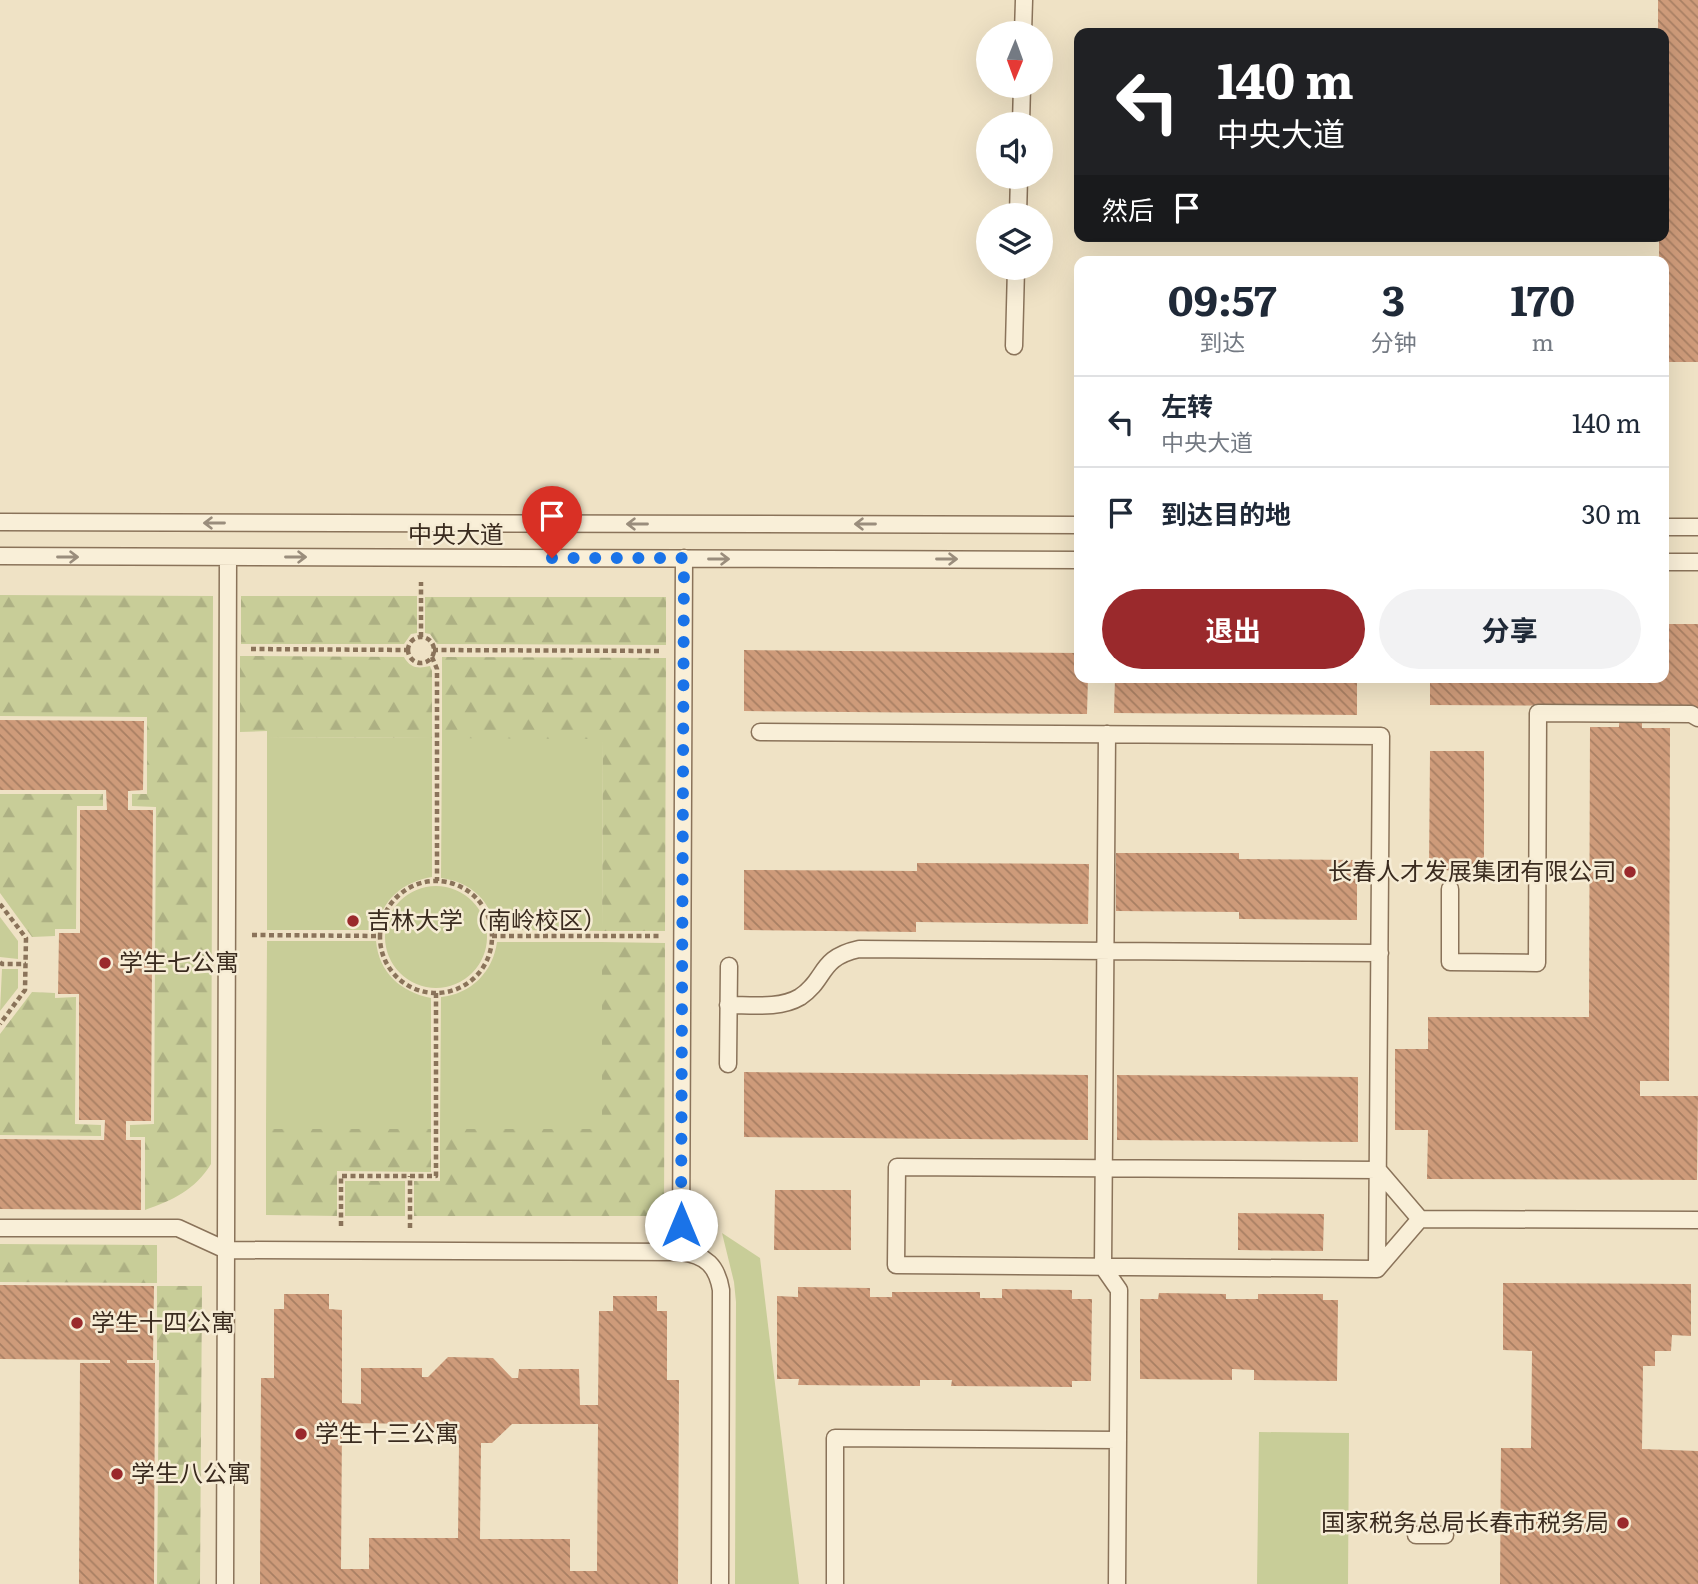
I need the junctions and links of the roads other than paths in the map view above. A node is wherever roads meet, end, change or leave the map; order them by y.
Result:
1 (1024, 0) edge
2 (1023, 21) edge
3 (1016, 280) edge
4 (1014, 346) dead end
5 (0, 522) edge
6 (1074, 525) edge
7 (1669, 527) edge
8 (1698, 527) edge
9 (0, 556) edge
10 (228, 557) junction
11 (684, 558) junction
12 (1074, 560) edge
13 (1669, 562) edge
14 (1698, 562) edge
15 (1698, 718) edge
16 (760, 732) dead end
17 (1107, 734) junction
18 (1450, 889) dead end
19 (1105, 951) junction
20 (1380, 953) junction
21 (729, 966) dead end
22 (728, 1005) junction
23 (728, 1064) dead end
24 (1103, 1168) junction
25 (1378, 1170) junction
26 (1420, 1219) junction
27 (1698, 1220) edge
28 (0, 1228) edge
29 (226, 1250) junction
30 (681, 1252) junction
31 (1103, 1267) junction
32 (1377, 1269) junction
33 (1118, 1440) junction
34 (1416, 1535) dead end
35 (1445, 1535) dead end
36 (225, 1584) edge
37 (720, 1584) edge
38 (835, 1584) edge
39 (1117, 1584) edge

1 - 2 lane
3 - 4 lane
6 -> 5 lane, 中央大道
7 - 8 lane
9 -> 10 lane, 中央大道
10 -> 11 lane, 中央大道
10 - 29 lane
11 -> 12 lane, 中央大道
11 - 30 lane
13 - 14 lane
15 - 18 lane
16 - 17 lane
17 - 19 lane
17 - 20 lane
19 - 20 lane
19 - 22 lane
19 - 24 lane
20 - 25 lane
21 - 22 lane
22 - 23 lane
24 - 25 lane
24 - 31 lane
24 - 31 lane
25 - 26 lane
25 - 32 lane
26 - 27 lane
26 - 32 lane
28 - 29 lane
29 - 30 lane
29 - 36 lane
30 - 37 lane
31 - 32 lane
31 - 33 lane
33 - 38 lane
33 - 39 lane
34 - 35 lane

